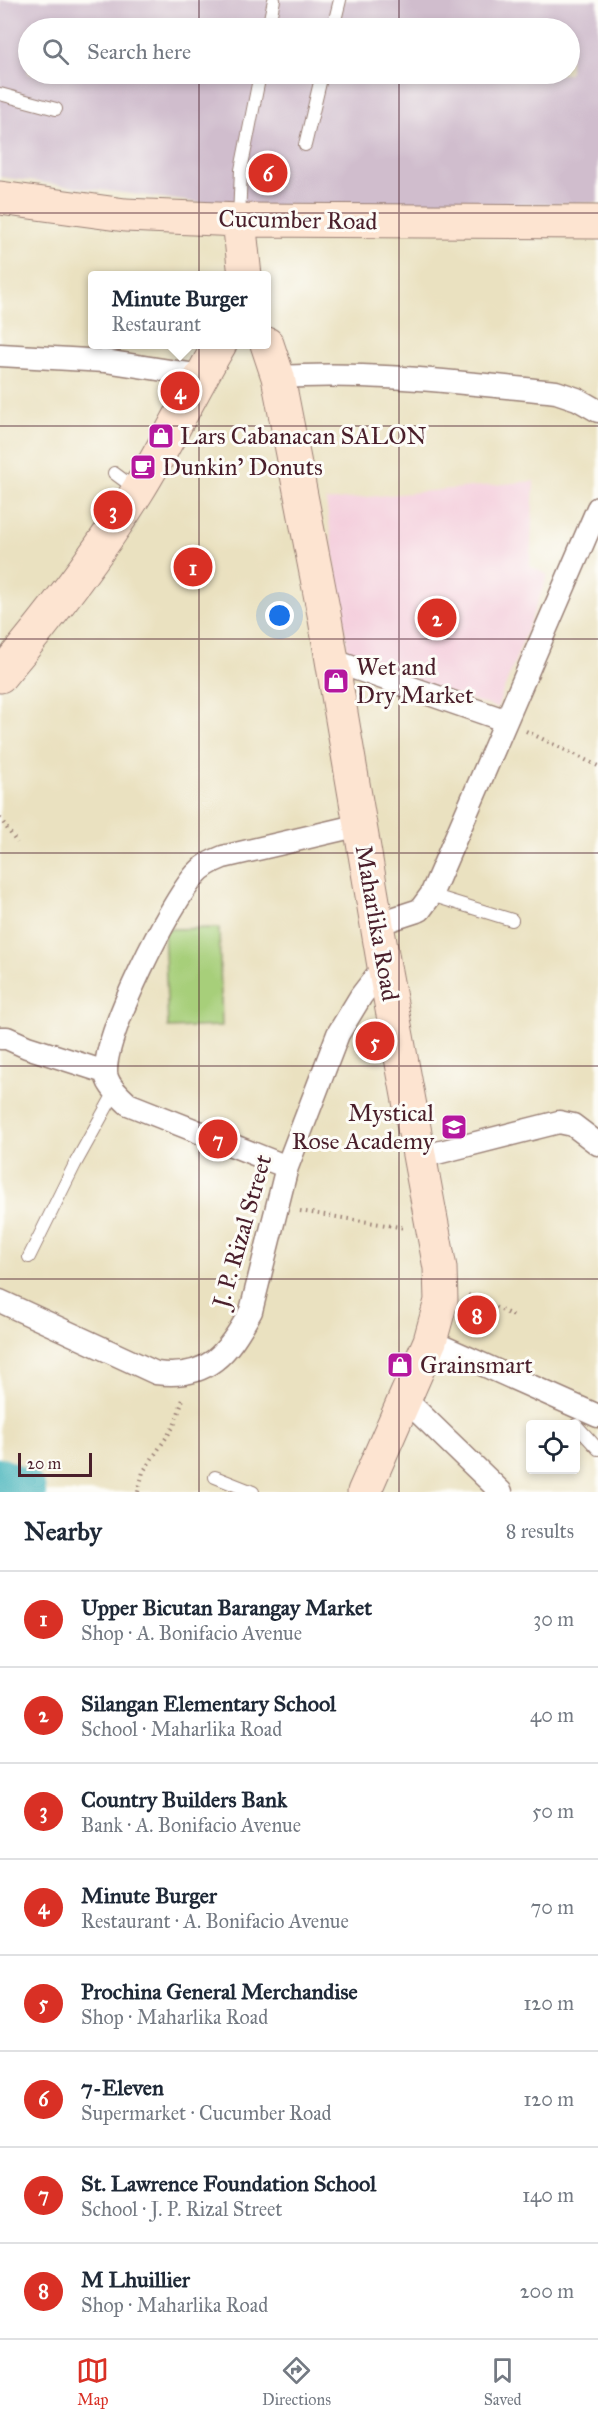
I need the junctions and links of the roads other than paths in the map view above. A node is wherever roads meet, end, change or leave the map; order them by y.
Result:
1 (274, 0) edge
2 (340, 0) edge
3 (270, 18) edge
4 (336, 18) edge
5 (258, 84) edge
6 (320, 84) edge
7 (0, 94) edge
8 (56, 109) dead end
9 (305, 145) dead end
10 (0, 198) edge
11 (240, 220) junction
12 (598, 222) edge
13 (245, 271) edge
14 (218, 349) edge
15 (268, 349) edge
16 (0, 355) edge
17 (203, 376) junction
18 (278, 377) junction
19 (598, 411) edge
20 (598, 508) edge
21 (331, 660) junction
22 (0, 676) edge
23 (504, 720) junction
24 (360, 825) junction
25 (431, 895) junction
26 (512, 920) dead end
27 (377, 924) junction
28 (384, 966) junction
29 (0, 1038) edge
30 (110, 1082) junction
31 (598, 1144) edge
32 (421, 1157) junction
33 (287, 1167) junction
34 (29, 1257) dead end
35 (0, 1301) edge
36 (430, 1341) junction
37 (561, 1399) junction
38 (406, 1400) junction
39 (598, 1416) edge
40 (572, 1420) edge
41 (580, 1430) edge
42 (598, 1449) edge
43 (215, 1477) dead end
44 (253, 1492) edge
45 (364, 1492) edge
46 (501, 1492) edge

1 - 3 lane
2 - 4 lane
5 - 11 lane
6 - 9 lane
7 - 8 lane
10 - 11 street, Cucumber Road
11 - 12 street, Cucumber Road
11 - 13 street
14 - 17 street
15 - 18 street, Maharlika Road
16 - 17 street
17 - 22 street
18 - 19 street
18 - 21 street, Maharlika Road
20 - 23 street
21 - 23 street
21 - 24 street, Maharlika Road
23 - 25 street
24 - 27 street, Maharlika Road
24 - 30 street
25 - 26 lane
25 - 27 street
27 - 28 street, Maharlika Road
28 - 32 street, Maharlika Road
28 - 33 street, J. P. Rizal Street
29 - 30 street
30 - 33 street
30 - 34 lane
31 - 32 street
32 - 36 street, Maharlika Road
33 - 35 street, J. P. Rizal Street
36 - 37 street
36 - 38 street, Maharlika Road
37 - 39 street
37 - 40 lane
38 - 45 street, Maharlika Road
38 - 46 street
41 - 42 lane
43 - 44 lane

